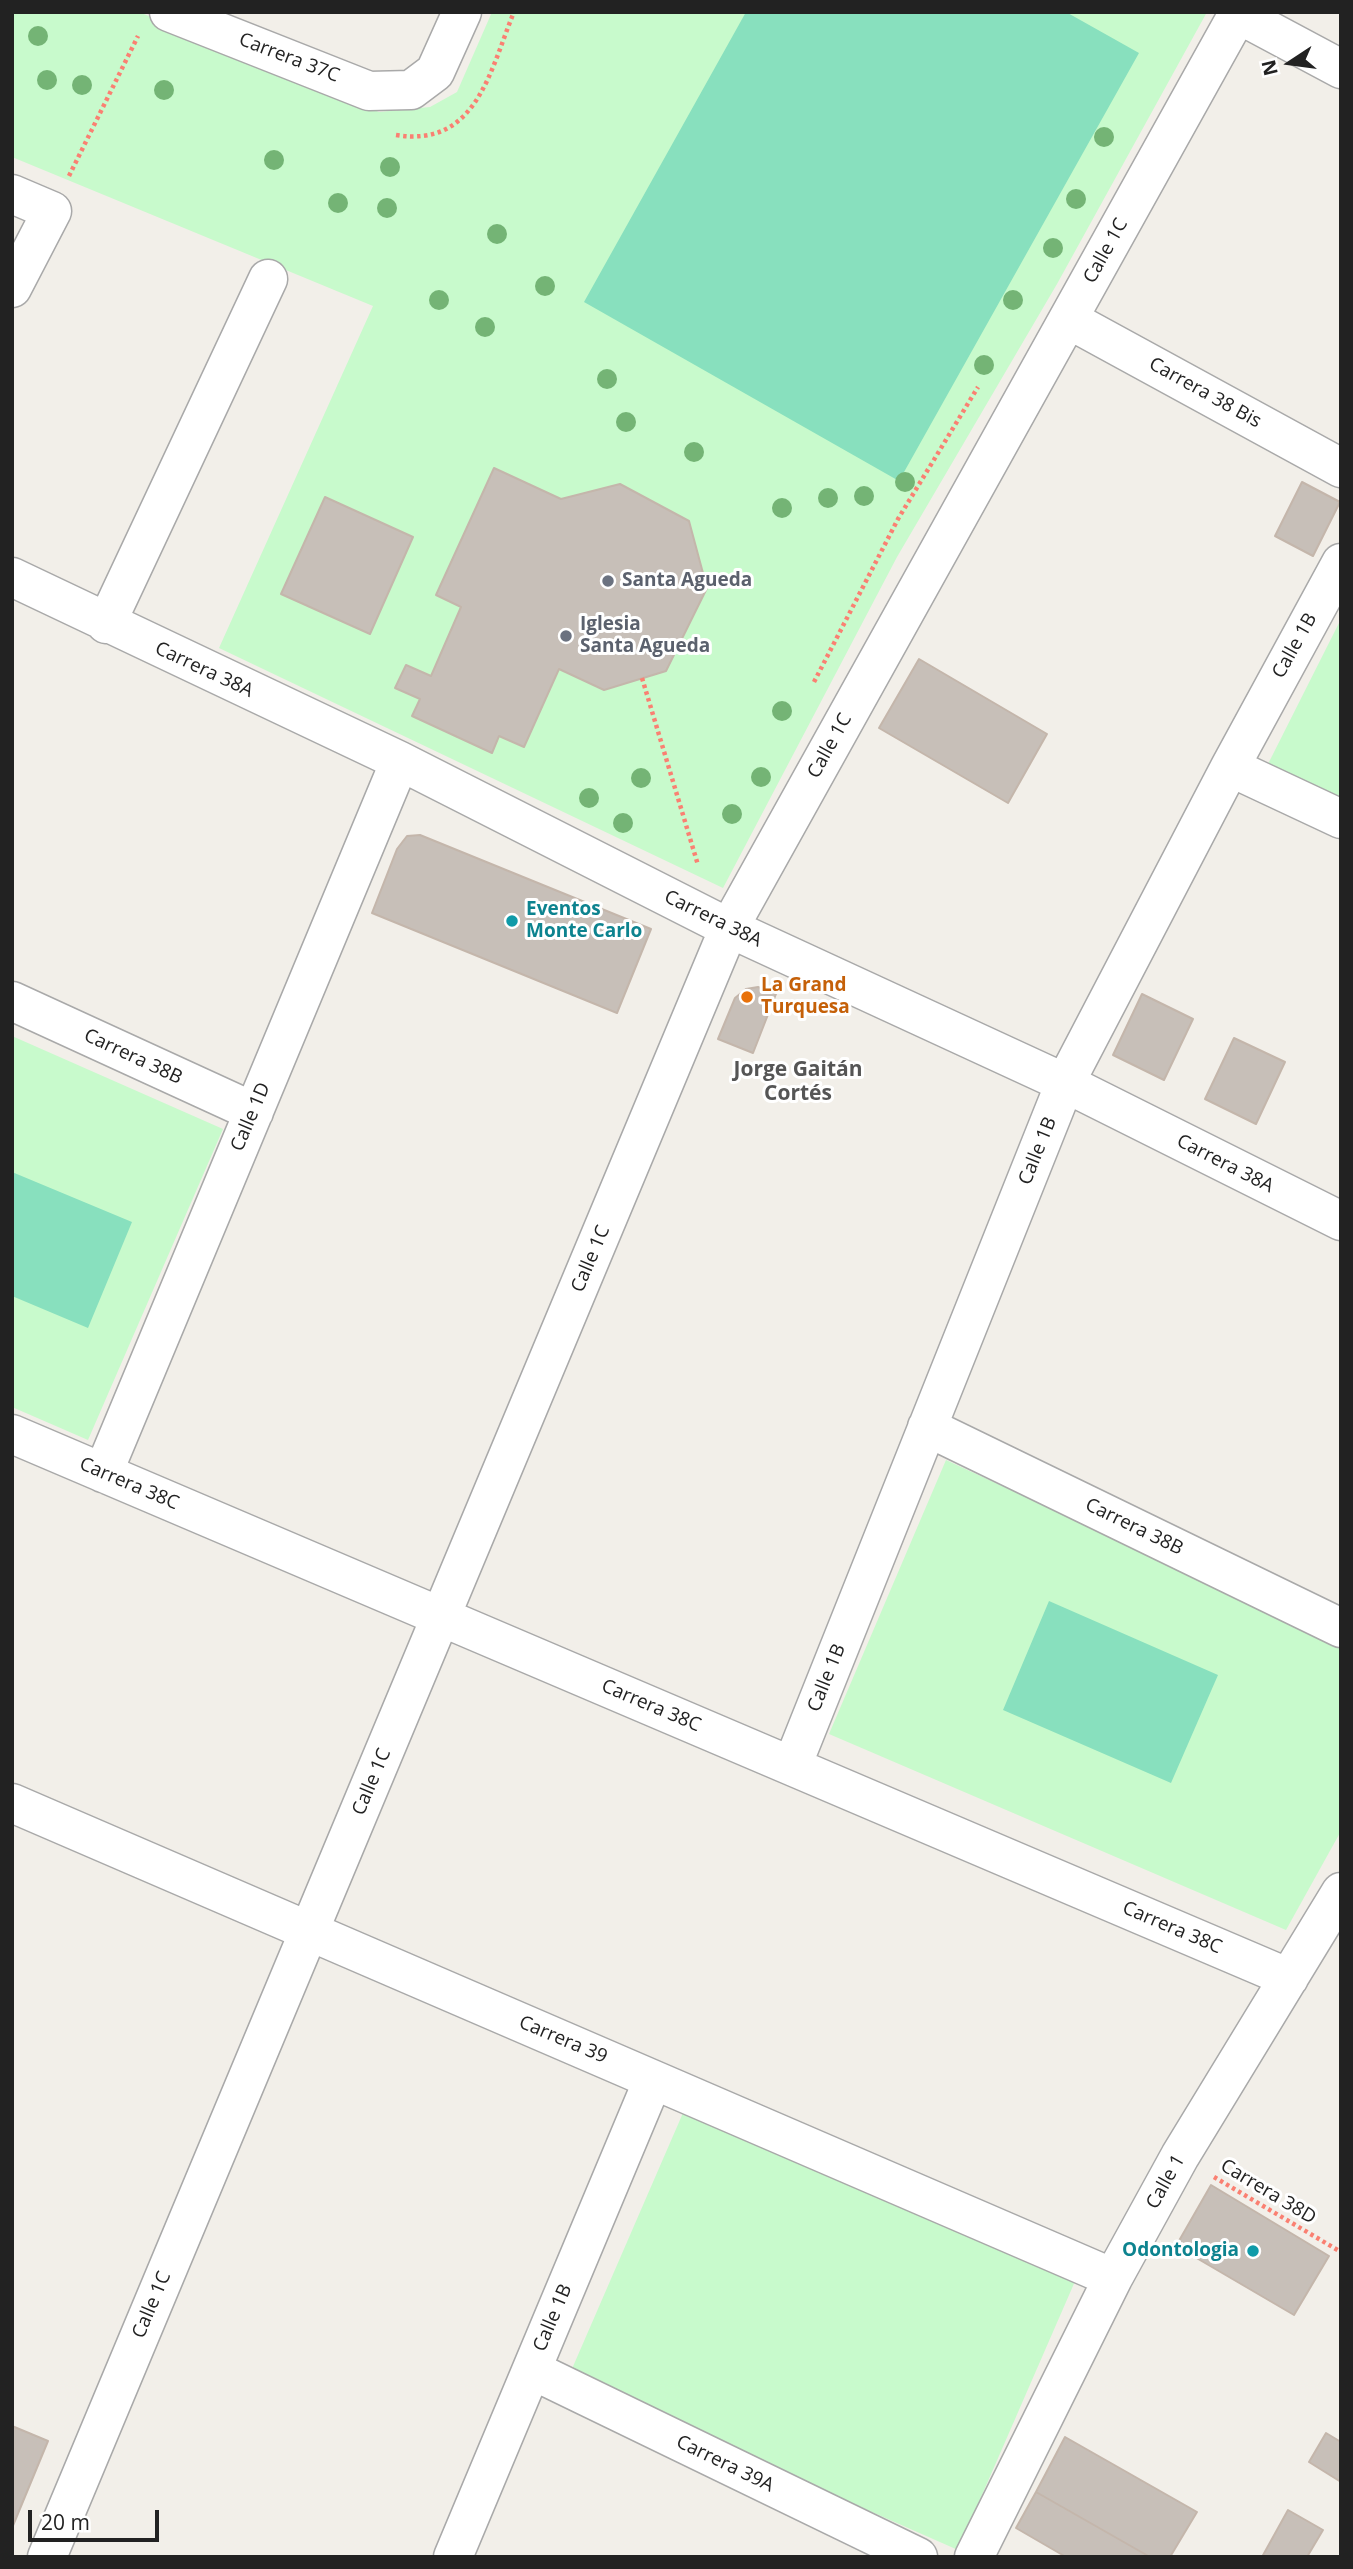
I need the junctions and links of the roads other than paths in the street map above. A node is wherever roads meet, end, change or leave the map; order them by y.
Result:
1 (462, 12) edge
2 (1239, 13) edge
3 (155, 21) edge
4 (1341, 69) edge
5 (12, 194) edge
6 (268, 279) dead end
7 (12, 288) edge
8 (1068, 319) junction
9 (1341, 468) edge
10 (1341, 563) edge
11 (12, 577) edge
12 (106, 624) junction
13 (400, 761) junction
14 (1230, 767) junction
15 (1341, 819) edge
16 (729, 928) junction
17 (12, 1001) edge
18 (1065, 1083) junction
19 (254, 1112) junction
20 (1341, 1221) edge
21 (927, 1427) junction
22 (12, 1434) edge
23 (103, 1473) junction
24 (441, 1616) junction
25 (1341, 1628) edge
26 (792, 1766) junction
27 (12, 1803) edge
28 (1341, 1892) edge
29 (309, 1931) junction
30 (1289, 1978) junction
31 (653, 2080) junction
32 (1113, 2278) junction
33 (532, 2370) junction
34 (47, 2557) edge
35 (453, 2557) edge
36 (918, 2557) edge
37 (974, 2557) edge

1 - 3 street, Carrera 37C
2 - 4 street
2 - 8 street, Calle 1C
5 - 7 street
6 - 12 street
8 - 9 street, Carrera 38 Bis
8 - 16 street, Calle 1C
10 - 14 street, Calle 1B
11 - 12 street, Carrera 38A
12 - 13 street, Carrera 38A
13 - 16 street, Carrera 38A
13 - 19 street, Calle 1D
14 - 15 street
14 - 18 street, Calle 1B
16 - 18 street, Carrera 38A
16 - 24 street, Calle 1C
17 - 19 street, Carrera 38B
18 - 20 street, Carrera 38A
18 - 21 street, Calle 1B
19 - 23 street, Calle 1D
21 - 25 street, Carrera 38B
21 - 26 street, Calle 1B
22 - 23 street, Carrera 38C
23 - 24 street, Carrera 38C
24 - 26 street, Carrera 38C
24 - 29 street, Calle 1C
26 - 30 street, Carrera 38C
27 - 29 street, Carrera 39
28 - 30 street, Calle 1
29 - 31 street, Carrera 39
29 - 34 street, Calle 1C
30 - 32 street, Calle 1
31 - 32 street, Carrera 39
31 - 33 street, Calle 1B
32 - 37 street, Calle 1
33 - 35 street, Calle 1B
33 - 36 street, Carrera 39A

